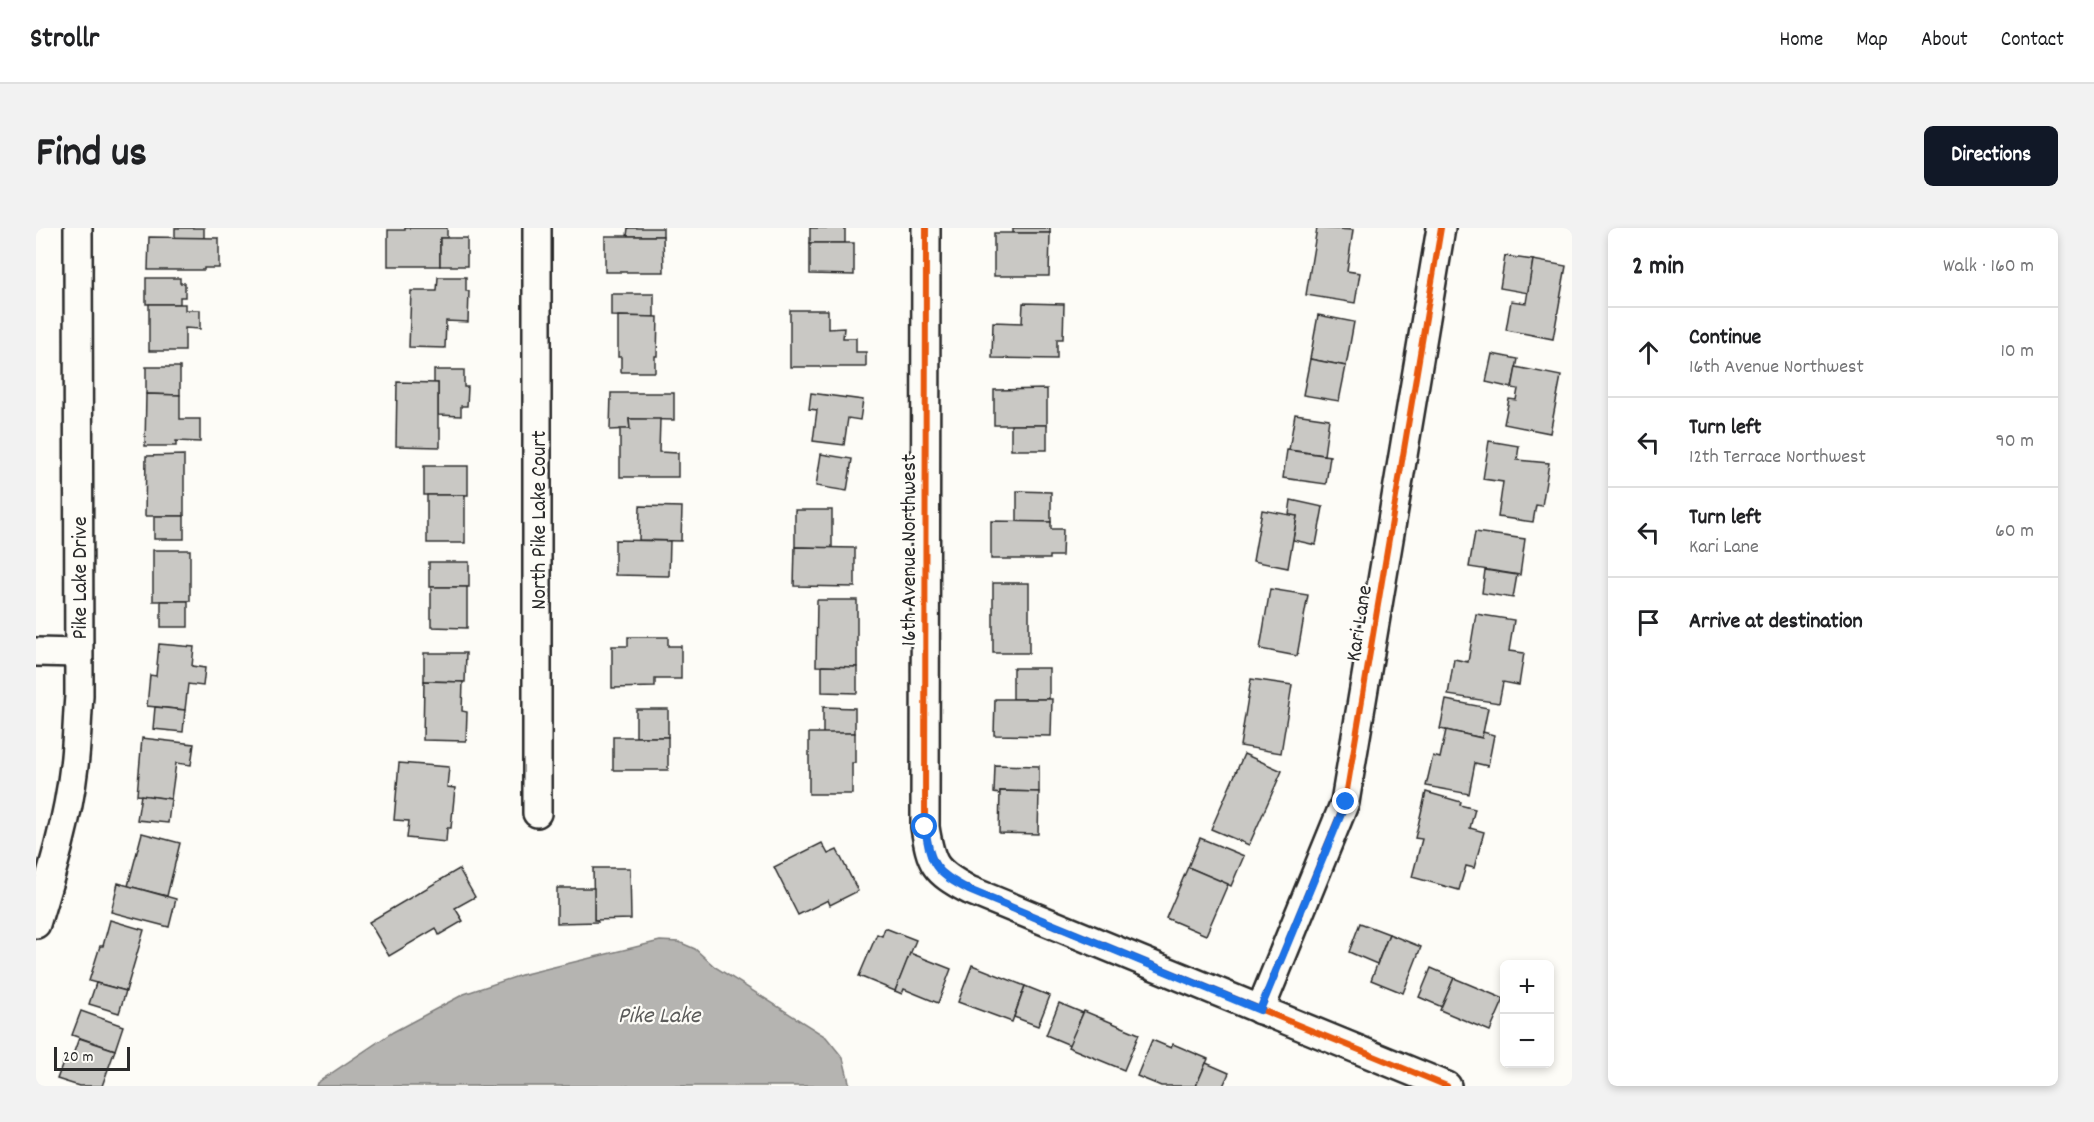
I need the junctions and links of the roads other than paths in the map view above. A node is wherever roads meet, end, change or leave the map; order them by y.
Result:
1 (78, 228) edge
2 (537, 228) edge
3 (926, 228) edge
4 (1441, 228) edge
5 (36, 652) edge
6 (78, 653) junction
7 (537, 813) dead end
8 (36, 924) edge
9 (1260, 1010) junction
10 (1447, 1086) edge

1 - 6 street, Pike Lake Drive
2 - 7 street, North Pike Lake Court
3 - 9 street, 16th Avenue Northwest
4 - 9 street, Kari Lane
5 - 6 street
6 - 8 street, Pike Lake Drive
9 - 10 street

